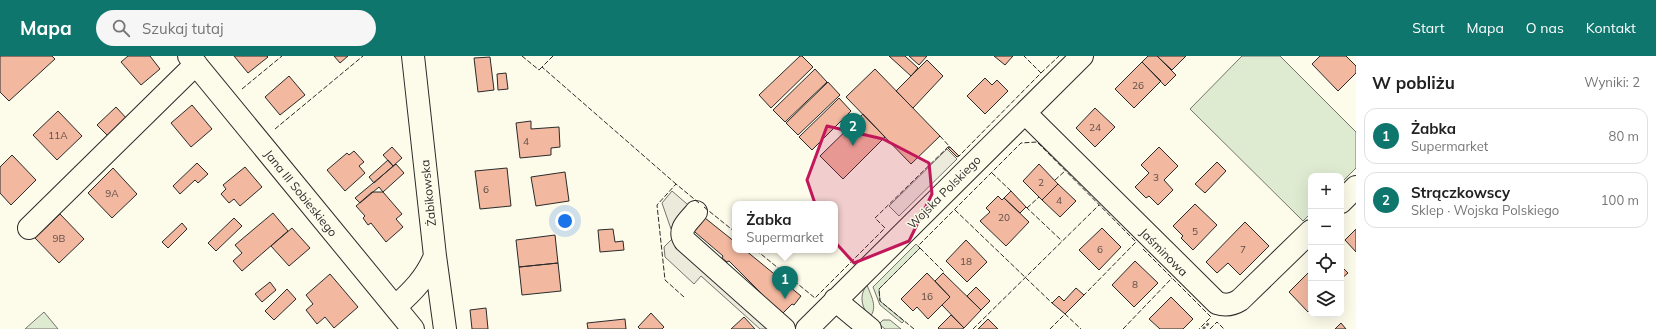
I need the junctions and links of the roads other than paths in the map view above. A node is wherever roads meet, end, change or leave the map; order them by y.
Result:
1 (413, 56) edge
2 (1082, 56) edge
3 (192, 60) edge
4 (1025, 113) junction
5 (1356, 187) edge
6 (1344, 199) edge
7 (696, 212) dead end
8 (29, 228) dead end
9 (1308, 234) edge
10 (435, 256) junction
11 (835, 300) junction
12 (395, 307) junction
13 (413, 329) edge
14 (445, 329) edge
15 (784, 329) edge
16 (807, 329) edge
17 (870, 329) edge

1 - 10 street, Żabikowska
2 - 4 street, Wojska Polskiego
3 - 8 street
3 - 12 street, Jana III Sobieskiego
4 - 9 street, Jaśminowa
4 - 11 street, Wojska Polskiego
5 - 6 street
7 - 15 street
10 - 12 street
10 - 14 street, Żabikowska
11 - 16 street, Wojska Polskiego
11 - 17 street
12 - 13 street, Jana III Sobieskiego

